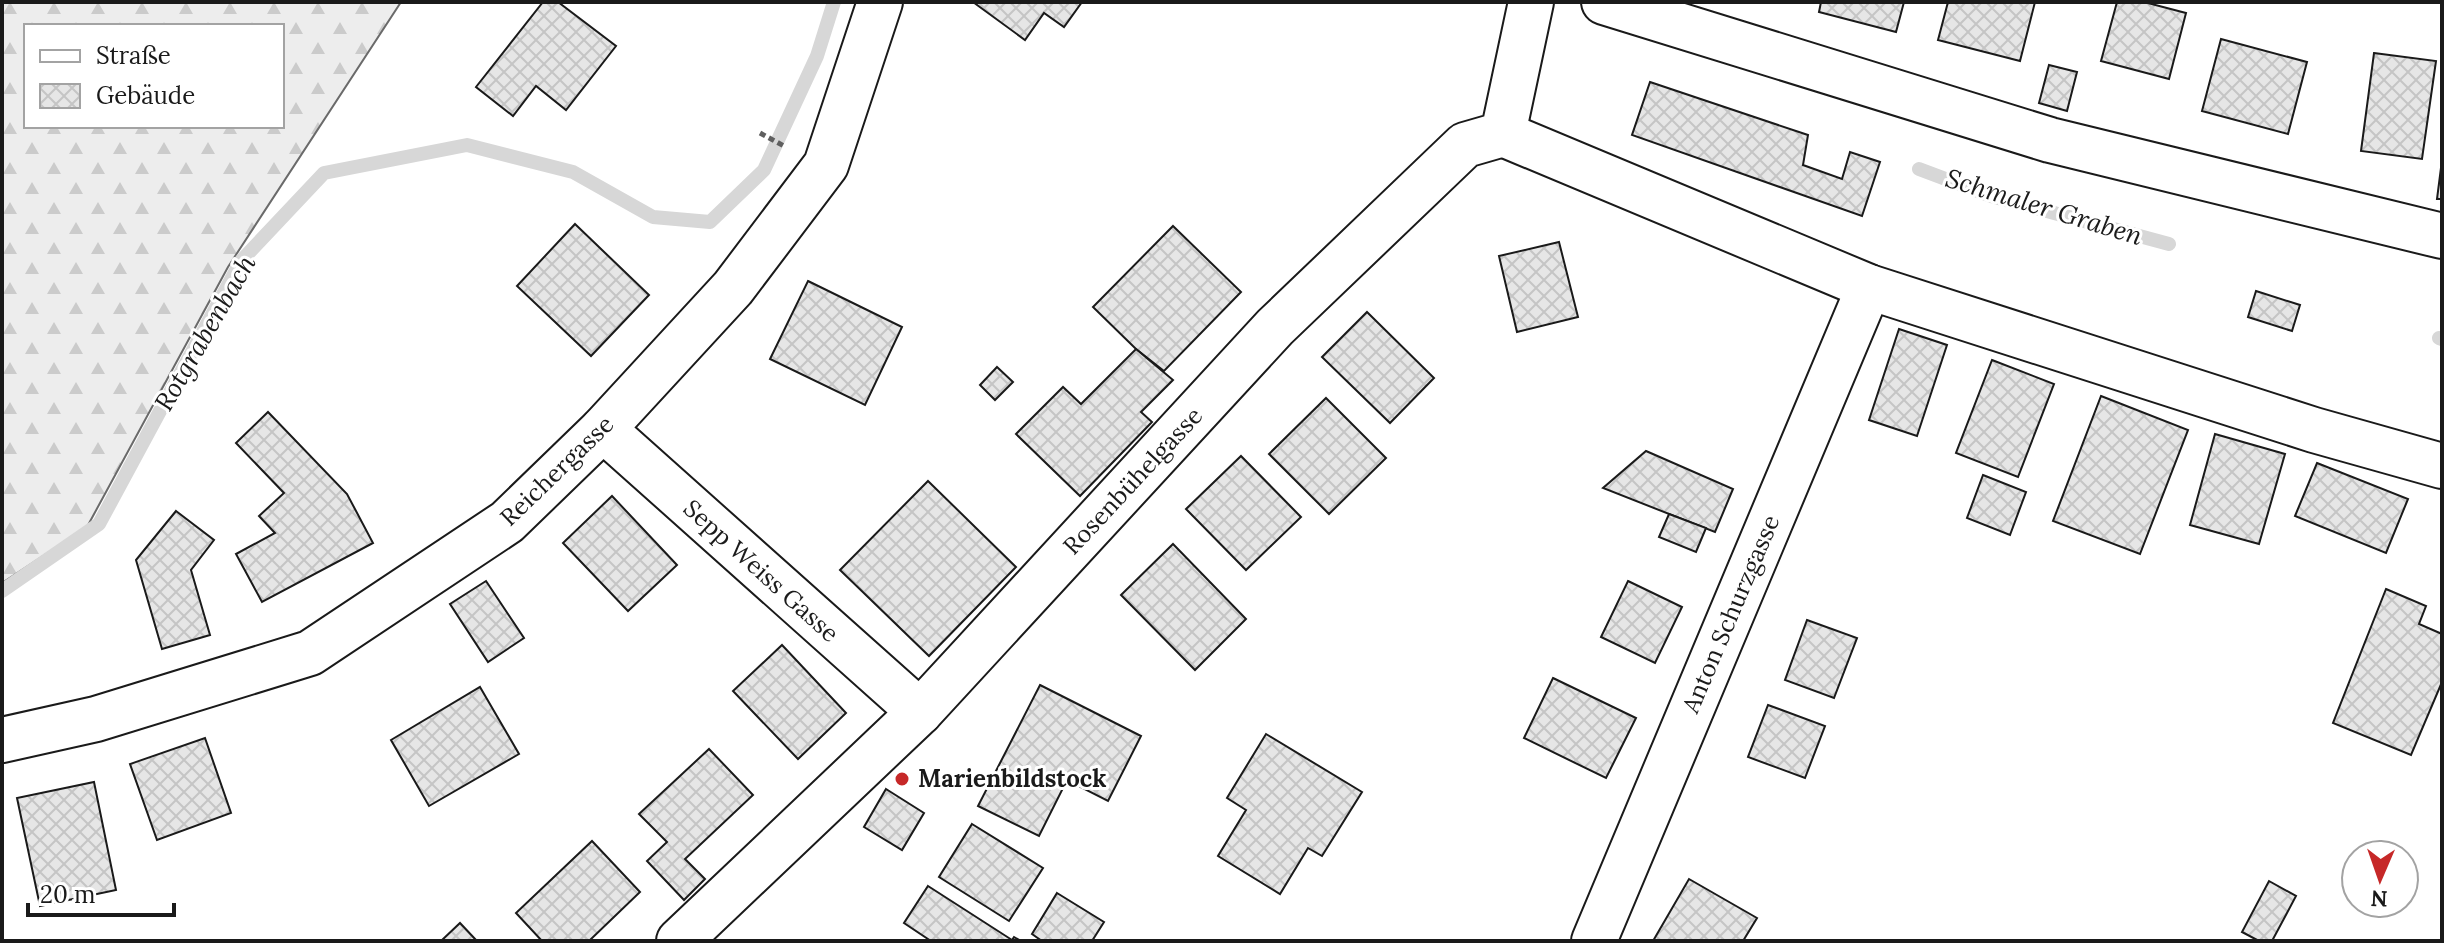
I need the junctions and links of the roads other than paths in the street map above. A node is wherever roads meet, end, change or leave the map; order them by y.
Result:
1 (880, 2) edge
2 (1531, 2) edge
3 (1604, 2) edge
4 (1503, 134) junction
5 (2442, 236) edge
6 (1869, 287) junction
7 (603, 429) junction
8 (2442, 466) edge
9 (920, 712) junction
10 (2, 740) edge
11 (679, 941) edge
12 (1594, 941) edge

1 - 7 street, Reichergasse
2 - 4 street
3 - 5 street
4 - 6 street
4 - 9 street, Rosenbühelgasse
6 - 8 street
6 - 12 street, Anton Schurzgasse
7 - 9 street, Sepp Weiss Gasse
7 - 10 street, Reichergasse
9 - 11 street, Rosenbühelgasse

